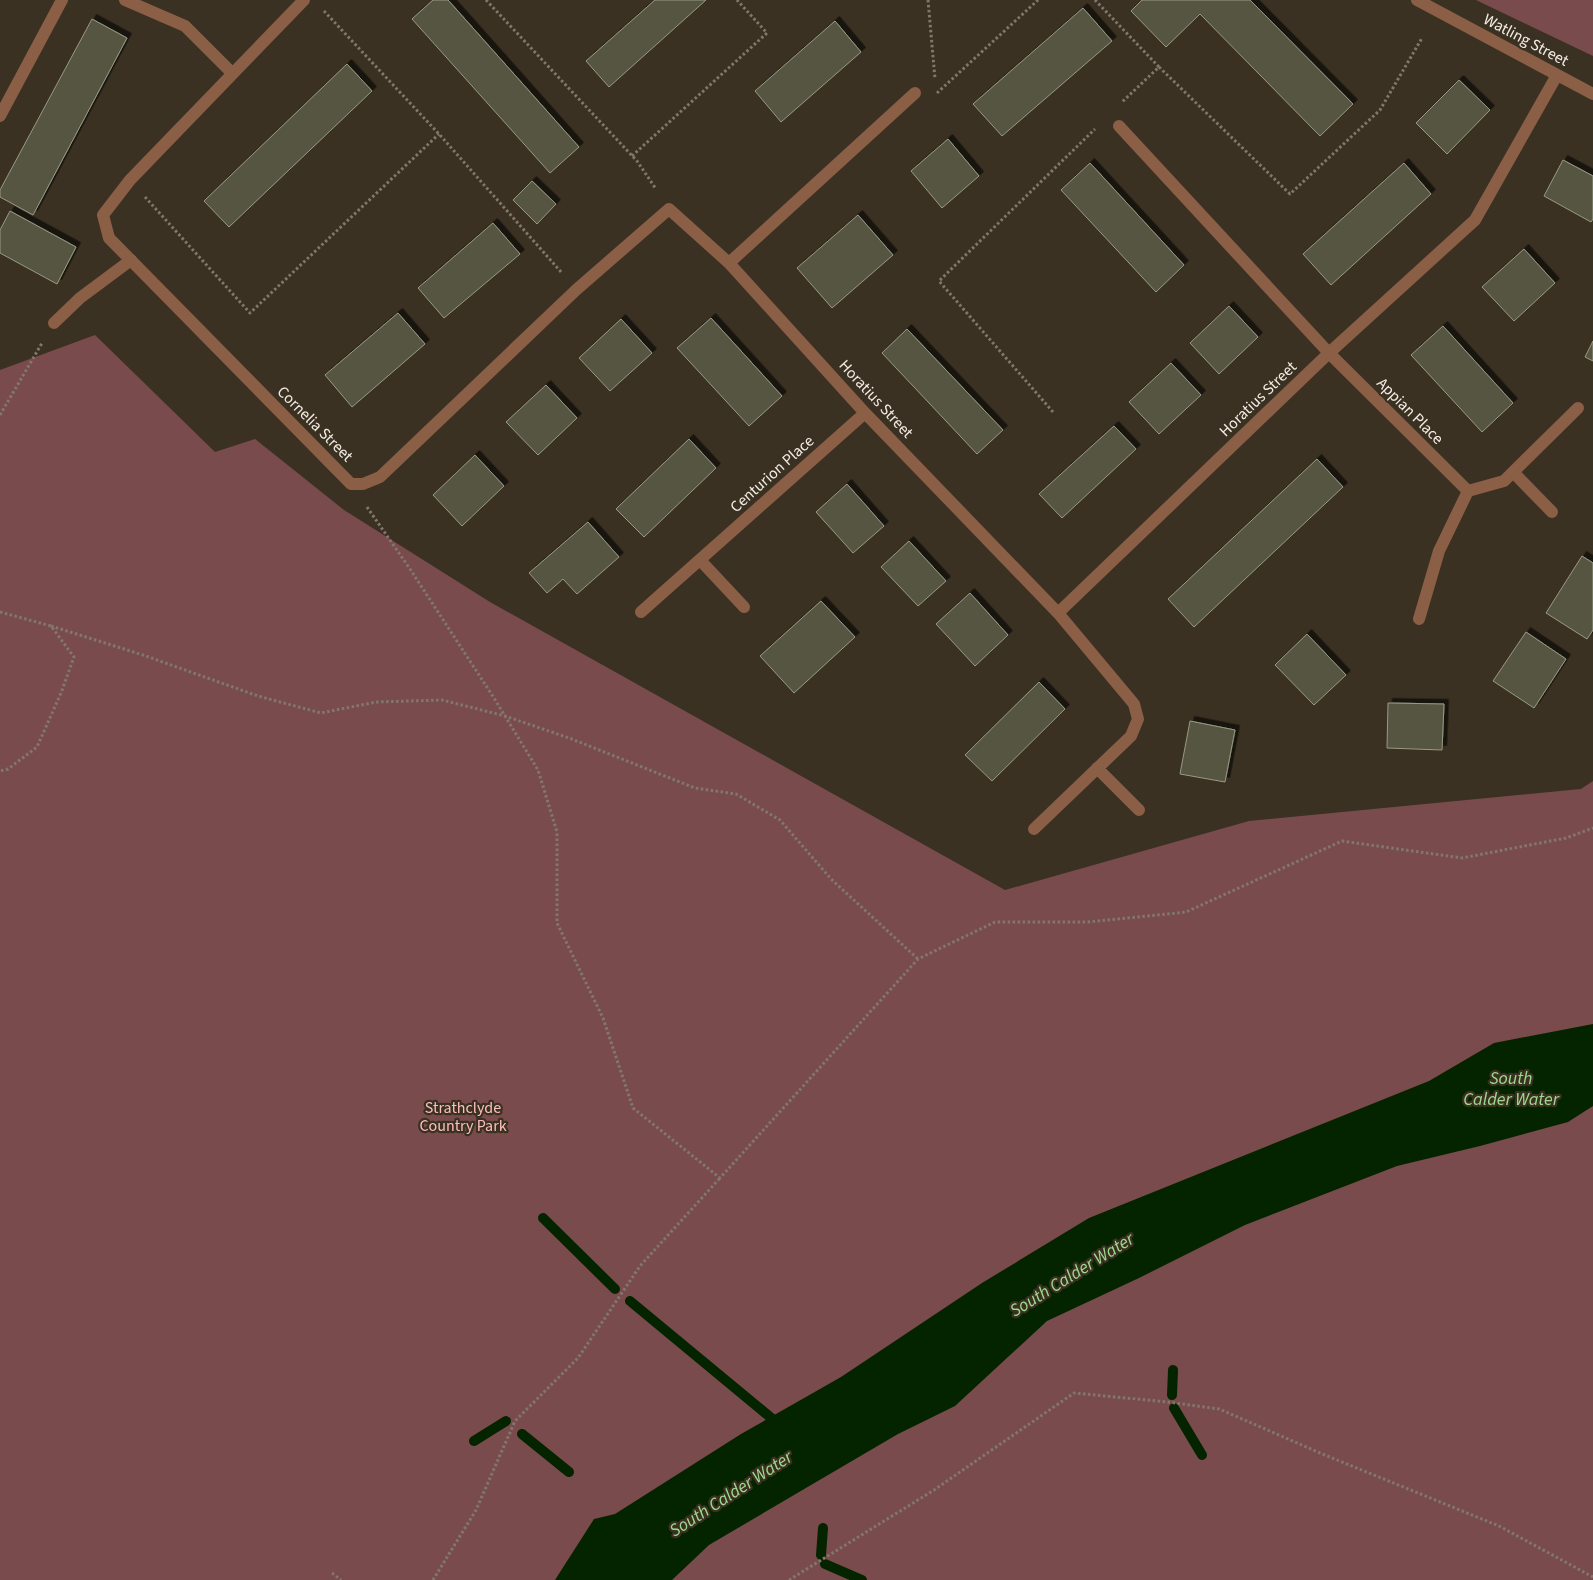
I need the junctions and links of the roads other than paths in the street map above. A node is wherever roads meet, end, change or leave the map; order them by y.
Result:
1 (62, 0) edge
2 (125, 0) edge
3 (304, 0) edge
4 (1417, 0) edge
5 (232, 73) junction
6 (1557, 75) junction
7 (915, 93) road end
8 (1593, 94) edge
9 (0, 116) edge
10 (1119, 126) dead end
11 (669, 209) joint
12 (131, 260) junction
13 (729, 263) junction
14 (54, 323) road end
15 (1329, 353) junction
16 (1578, 408) dead end
17 (865, 413) junction
18 (1513, 472) junction
19 (1468, 491) junction
20 (1552, 512) dead end
21 (700, 560) junction
22 (744, 607) dead end
23 (641, 612) dead end
24 (1058, 613) junction
25 (1419, 619) dead end
26 (1098, 768) junction
27 (1139, 810) dead end
28 (1034, 829) dead end

1 - 9 street
2 - 5 street
3 - 5 street, Cornelia Street
4 - 6 street, Watling Street
5 - 12 street, Cornelia Street
6 - 8 street, Watling Street
6 - 15 street, Horatius Street
7 - 13 street
10 - 15 street
11 - 12 street, Cornelia Street
11 - 13 street, Horatius Street
12 - 14 street
13 - 17 street, Horatius Street
15 - 19 street, Appian Place
15 - 24 street, Horatius Street
16 - 18 street
17 - 21 street, Centurion Place
17 - 24 street, Horatius Street
18 - 19 street
18 - 20 street
19 - 25 street
21 - 22 street
21 - 23 street, Centurion Place
24 - 26 street, Horatius Street
26 - 27 street
26 - 28 street, Horatius Street

